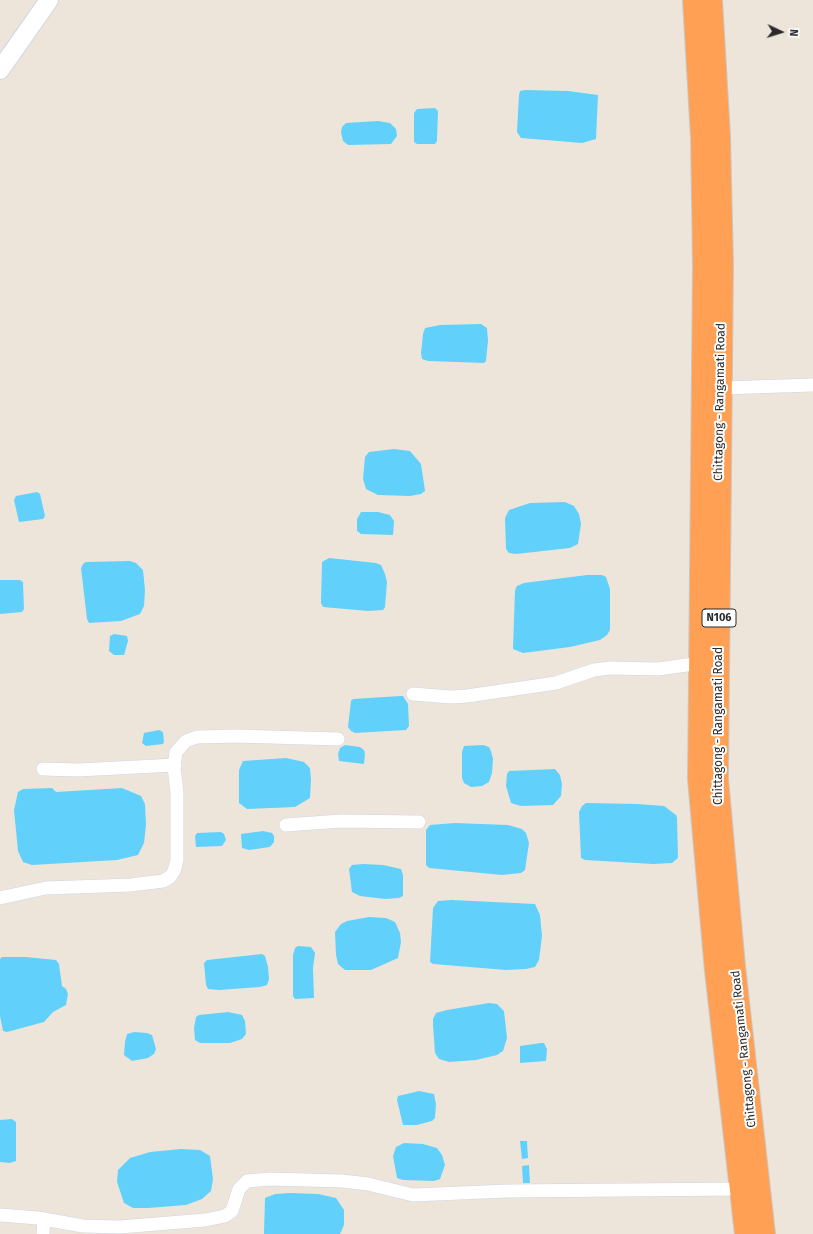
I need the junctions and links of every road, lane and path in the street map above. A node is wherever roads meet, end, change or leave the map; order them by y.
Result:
1 (49, 0) edge
2 (694, 0) edge
3 (711, 0) edge
4 (0, 70) edge
5 (813, 385) edge
6 (721, 388) junction
7 (701, 663) junction
8 (413, 694) dead end
9 (338, 740) dead end
10 (175, 765) junction
11 (43, 770) dead end
12 (419, 822) dead end
13 (286, 825) dead end
14 (0, 898) edge
15 (741, 1189) junction
16 (0, 1215) edge
17 (44, 1220) junction
18 (43, 1234) edge
19 (746, 1234) edge
20 (764, 1234) edge

1 - 4 street
2 - 7 highway, Chittagong - Rangamati Road / N106
3 - 6 highway, Chittagong - Rangamati Road / N106
5 - 6 street
6 - 20 highway, Chittagong - Rangamati Road / N106
7 - 8 street
7 - 15 highway, Chittagong - Rangamati Road / N106
9 - 10 street
10 - 11 street
10 - 14 street
12 - 13 street
15 - 17 street
15 - 19 highway, Chittagong - Rangamati Road / N106
16 - 17 street
17 - 18 street

